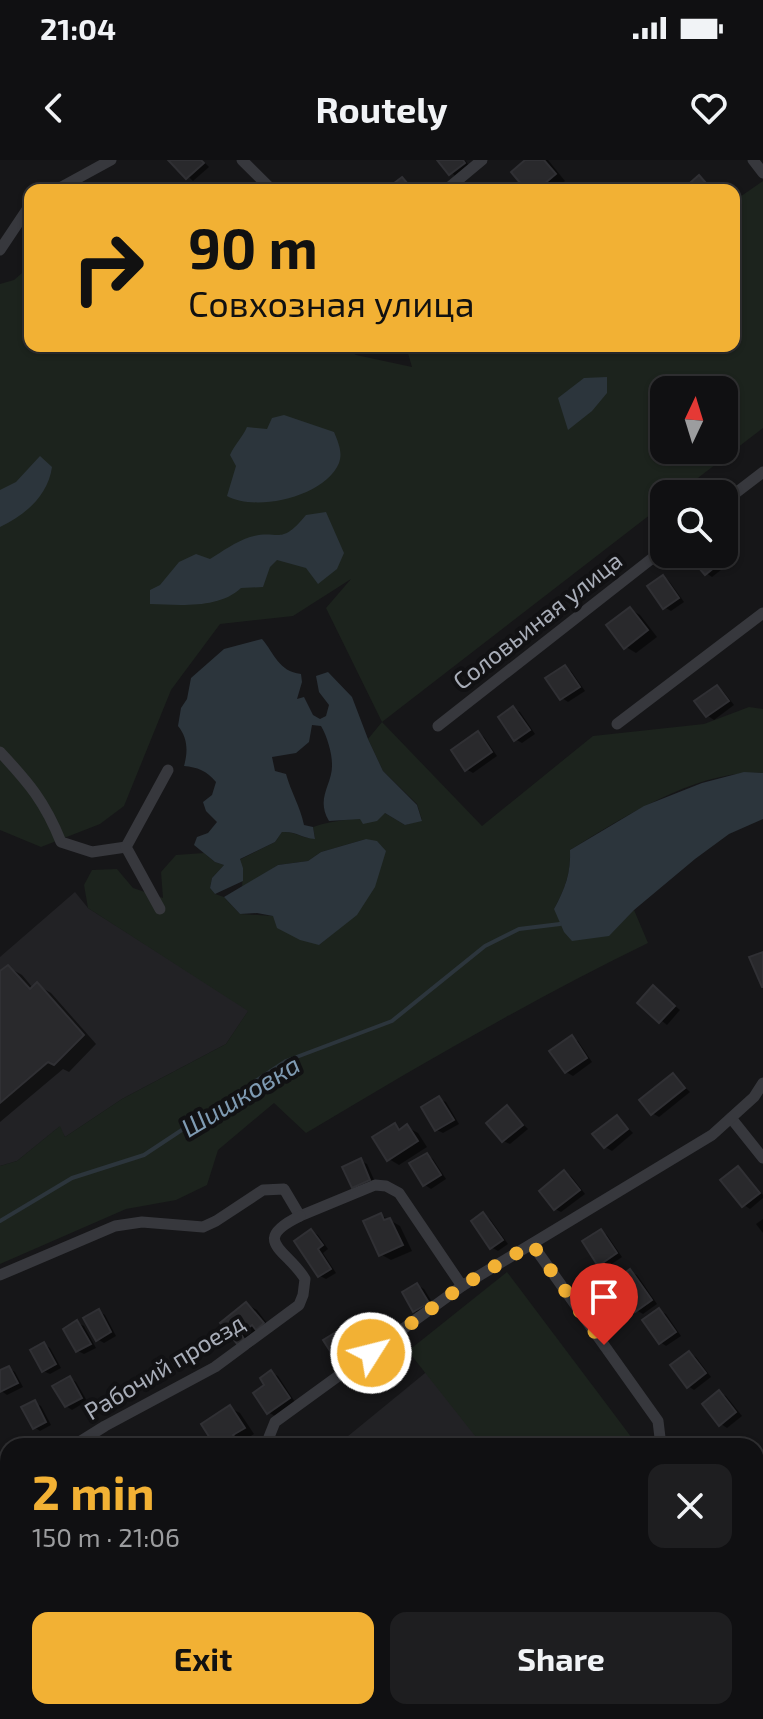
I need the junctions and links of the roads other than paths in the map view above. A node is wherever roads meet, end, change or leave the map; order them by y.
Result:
1 (111, 160) edge
2 (242, 160) edge
3 (482, 160) edge
4 (753, 160) edge
5 (763, 173) edge
6 (67, 184) edge
7 (266, 184) edge
8 (453, 184) edge
9 (24, 214) edge
10 (0, 250) edge
11 (763, 472) edge
12 (738, 491) edge
13 (650, 560) edge
14 (763, 613) edge
15 (617, 724) dead end
16 (438, 726) dead end
17 (0, 752) edge
18 (168, 770) dead end
19 (126, 847) junction
20 (160, 909) dead end
21 (763, 1083) edge
22 (731, 1118) junction
23 (763, 1158) edge
24 (300, 1216) junction
25 (532, 1244) junction
26 (0, 1275) edge
27 (462, 1286) junction
28 (86, 1438) edge
29 (269, 1438) edge
30 (660, 1438) edge

1 - 6 street
2 - 7 street
3 - 8 street
4 - 5 street
9 - 10 street
11 - 12 street
13 - 16 street, Соловьиная улица
14 - 15 street
17 - 19 street
18 - 19 street
19 - 20 street
21 - 22 street
22 - 23 street
22 - 25 street
24 - 26 street
24 - 27 street
24 - 28 street, Рабочий проезд
25 - 27 street
25 - 30 street
27 - 29 street

